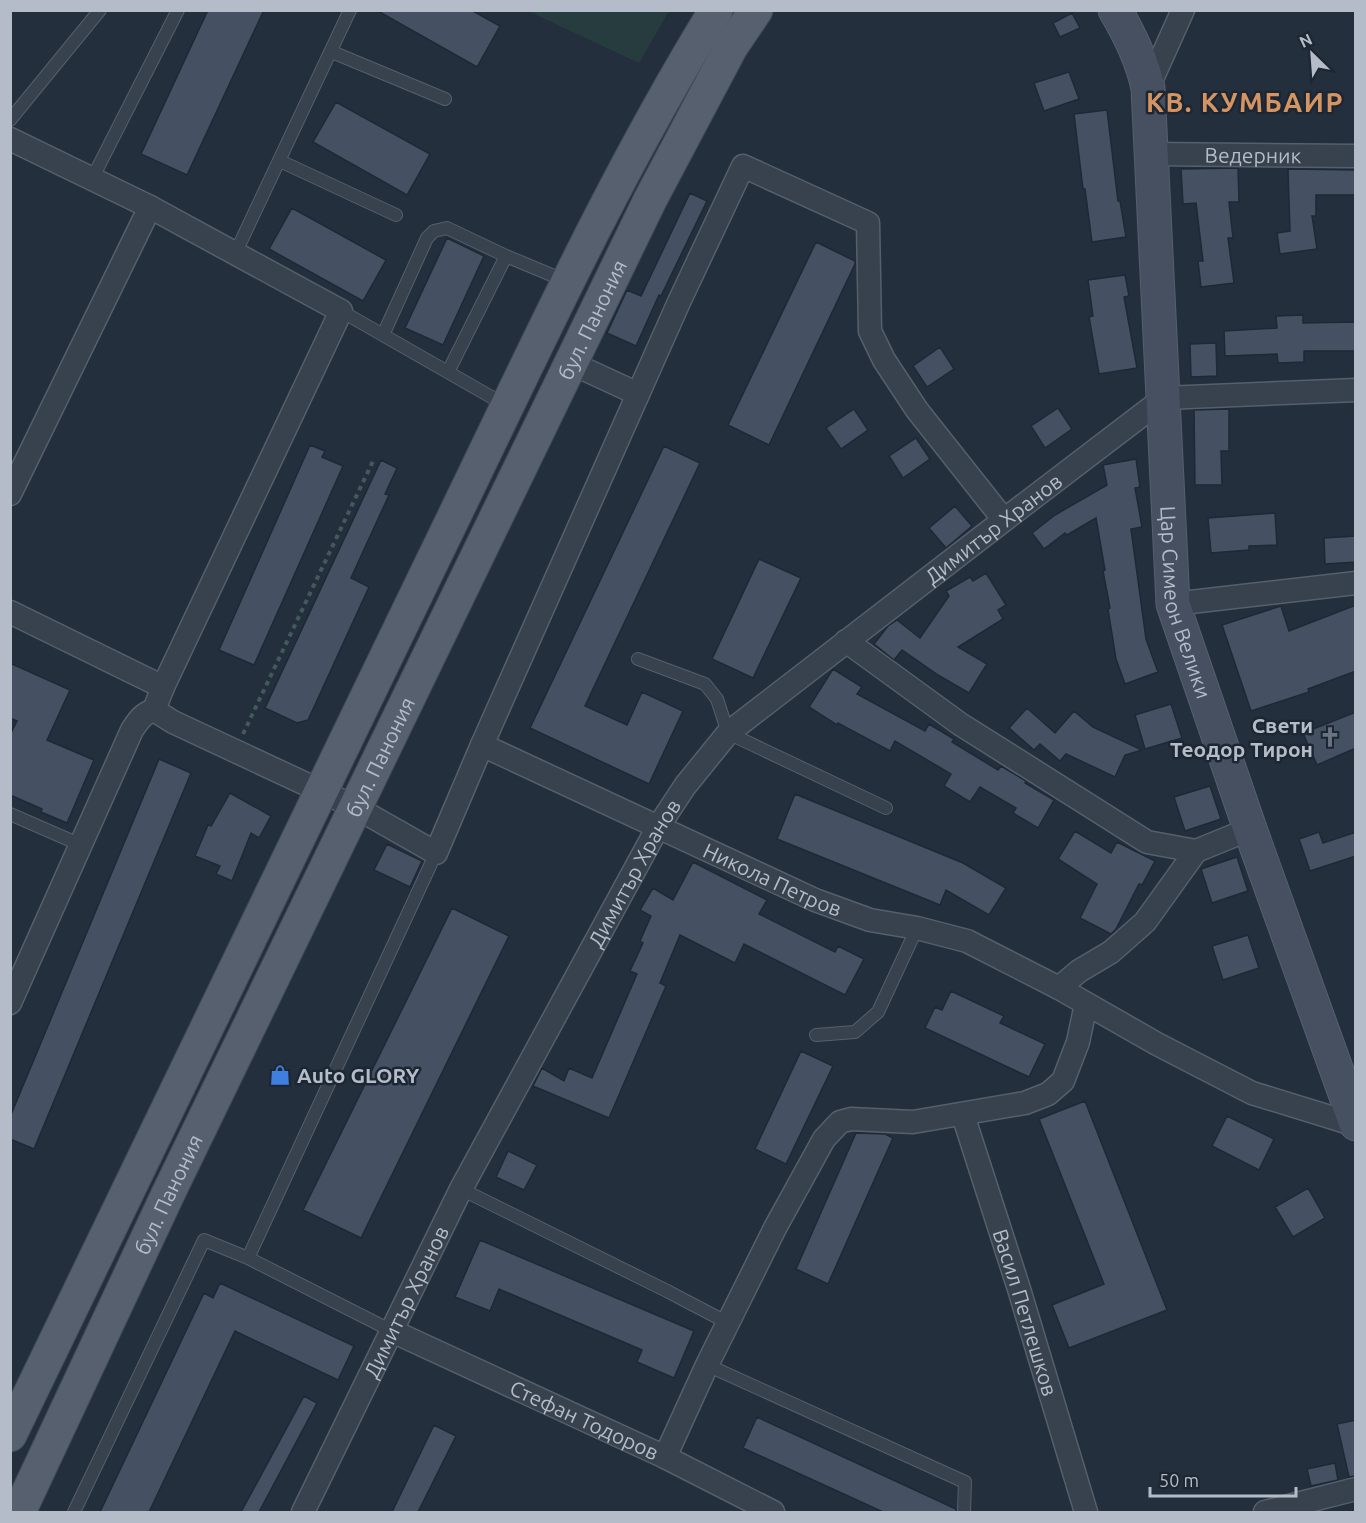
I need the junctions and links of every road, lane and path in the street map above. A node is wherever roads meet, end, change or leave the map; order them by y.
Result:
1 (100, 10) edge
2 (178, 10) edge
3 (350, 10) edge
4 (716, 10) edge
5 (756, 10) edge
6 (1115, 10) edge
7 (1183, 10) edge
8 (332, 52) junction
9 (1148, 88) junction
10 (445, 99) dead end
11 (10, 120) edge
12 (10, 139) edge
13 (1151, 154) junction
14 (1356, 156) edge
15 (280, 161) junction
16 (92, 179) junction
17 (150, 207) junction
18 (396, 215) dead end
19 (236, 254) junction
20 (506, 256) junction
21 (569, 283) junction
22 (341, 311) junction
23 (383, 336) junction
24 (571, 363) junction
25 (448, 372) junction
26 (1356, 390) edge
27 (638, 394) junction
28 (1164, 398) junction
29 (508, 406) junction
30 (374, 459) dead end
31 (10, 494) edge
32 (1004, 520) junction
33 (1356, 583) edge
34 (1173, 604) junction
35 (10, 612) edge
36 (846, 641) junction
37 (638, 659) dead end
38 (163, 687) junction
39 (154, 710) junction
40 (728, 733) junction
41 (482, 745) junction
42 (235, 750) junction
43 (321, 791) junction
44 (355, 807) junction
45 (886, 808) dead end
46 (10, 814) edge
47 (658, 827) junction
48 (1250, 829) junction
49 (81, 845) junction
50 (1196, 851) junction
51 (436, 853) junction
52 (917, 928) junction
53 (1059, 988) junction
54 (10, 1003) edge
55 (1086, 1004) junction
56 (816, 1035) dead end
57 (963, 1115) junction
58 (1356, 1124) edge
59 (461, 1189) junction
60 (248, 1257) junction
61 (728, 1323) junction
62 (392, 1331) junction
63 (707, 1365) junction
64 (10, 1435) edge
65 (665, 1457) junction
66 (1356, 1489) edge
67 (19, 1512) edge
68 (74, 1512) edge
69 (303, 1512) edge
70 (773, 1512) edge
71 (964, 1512) edge
72 (1086, 1512) edge
73 (1265, 1512) edge

1 - 11 lane
2 - 16 lane
3 - 8 lane
4 - 21 main road, бул. Панония
5 - 24 main road, бул. Панония
6 - 9 main road, Цар Симеон Велики
7 - 9 street, Цар Симеон Велики
8 - 10 lane
8 - 15 lane
9 - 13 main road, Цар Симеон Велики
12 - 16 street
13 - 14 street, Ведерник
13 - 28 main road, Цар Симеон Велики
15 - 18 lane
15 - 19 lane
16 - 17 street
17 - 19 street
17 - 31 street
19 - 22 street
20 - 21 lane
20 - 23 lane
20 - 25 lane
21 - 29 main road, бул. Панония
22 - 23 lane
22 - 38 street
23 - 25 lane
24 - 27 street
24 - 44 main road, бул. Панония
25 - 29 lane
26 - 28 street
27 - 32 street
27 - 41 street
28 - 32 street, Димитър Хранов
28 - 34 main road, Цар Симеон Велики
29 - 43 main road, бул. Панония
30 - 42 path
32 - 36 street, Димитър Хранов
33 - 34 street
34 - 48 main road, Цар Симеон Велики
35 - 38 street
36 - 40 street, Димитър Хранов
36 - 50 street
37 - 40 lane
38 - 39 street
39 - 42 street
39 - 49 street
40 - 45 lane
40 - 47 street, Димитър Хранов
41 - 47 street, Никола Петров
41 - 51 street
42 - 43 street
43 - 44 street
43 - 64 main road, бул. Панония
44 - 51 street
44 - 67 main road, бул. Панония
46 - 49 lane
47 - 52 street, Никола Петров
47 - 59 street, Димитър Хранов
48 - 50 street
48 - 58 main road, Цар Симеон Велики
49 - 54 street
50 - 53 street
51 - 60 lane
52 - 53 street, Никола Петров
52 - 56 lane
53 - 55 street, Никола Петров
55 - 57 street
55 - 58 street, Никола Петров
57 - 61 street
57 - 72 street, Васил Петлешков
59 - 61 lane
59 - 62 street, Димитър Хранов
60 - 62 lane
60 - 68 lane
61 - 63 street
62 - 65 street, Стефан Тодоров
62 - 69 street, Димитър Хранов
63 - 65 street
63 - 71 lane
65 - 70 street, Стефан Тодоров
66 - 73 street

